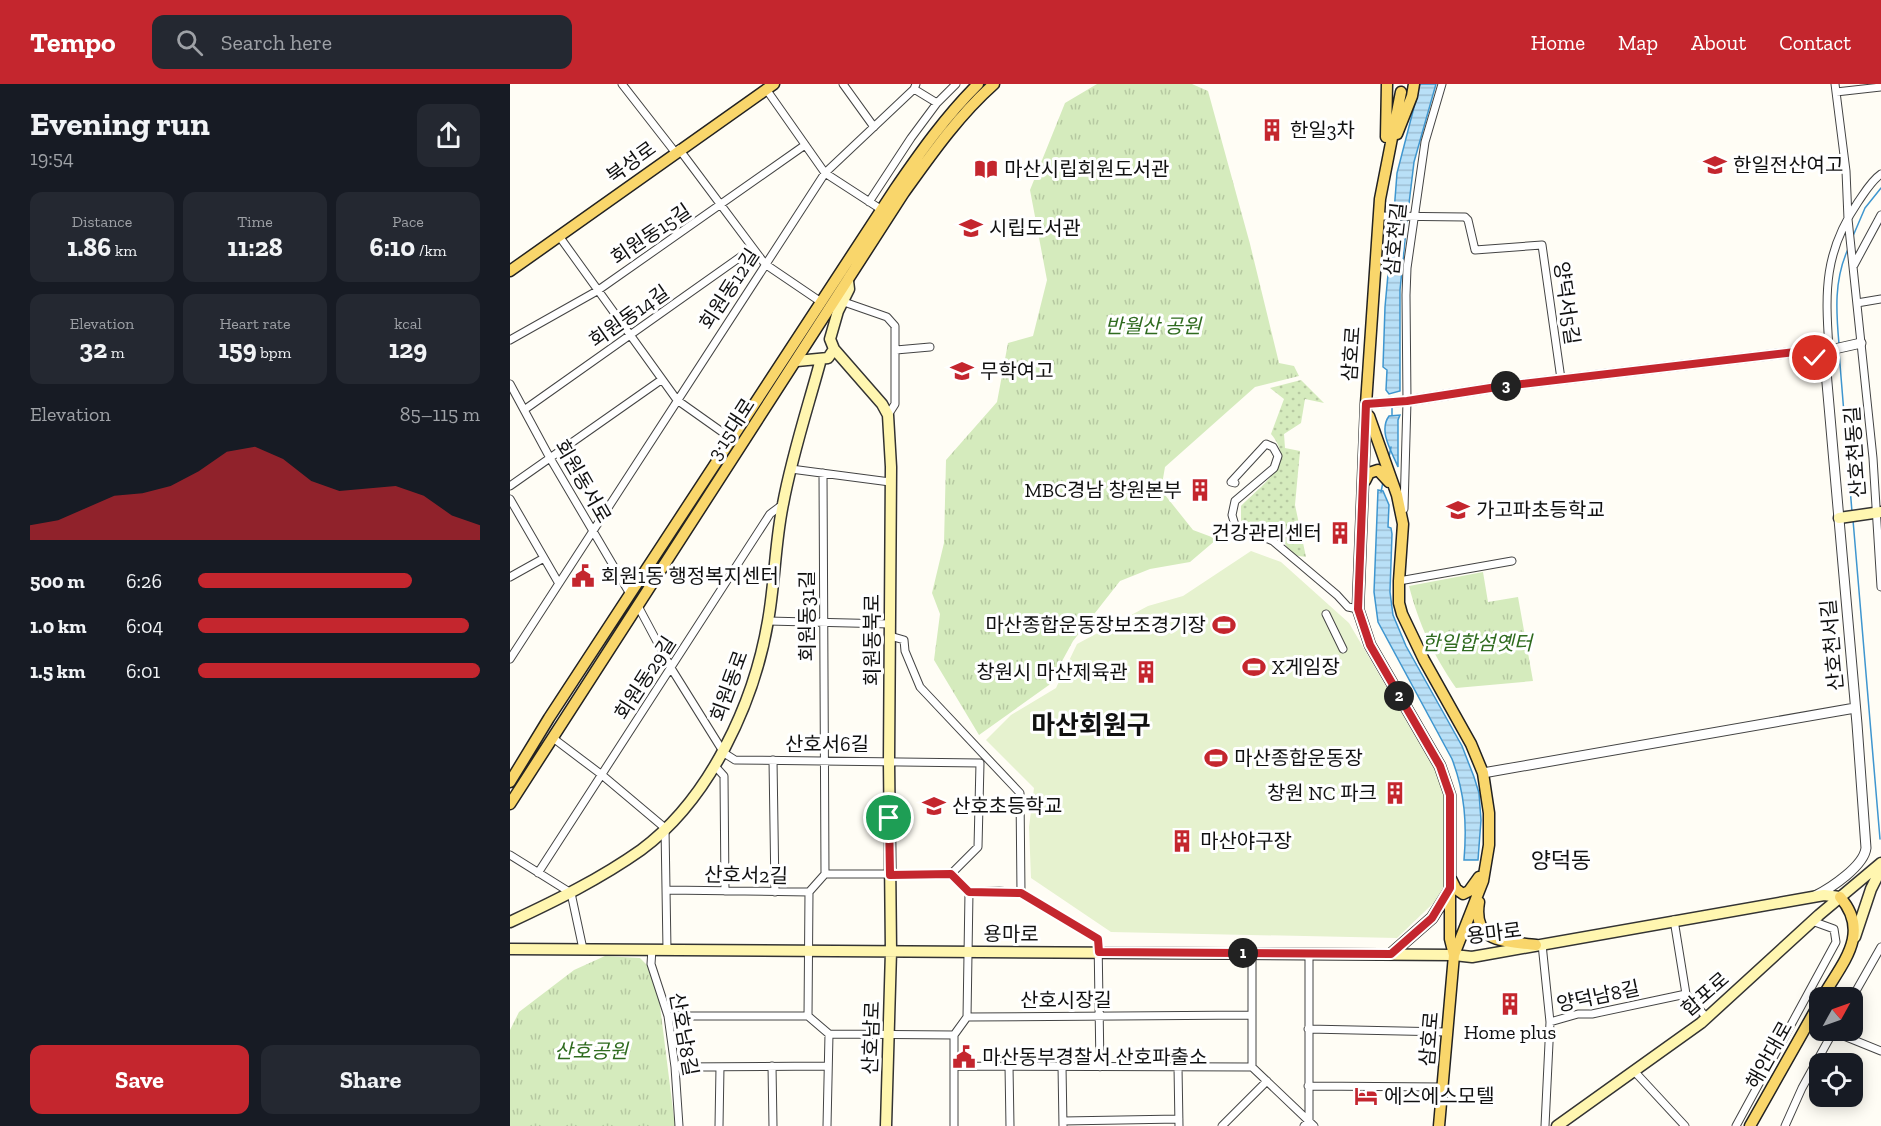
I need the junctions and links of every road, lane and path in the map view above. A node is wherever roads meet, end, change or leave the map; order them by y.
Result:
1 (622, 84) edge
2 (843, 84) edge
3 (956, 84) edge
4 (978, 84) edge
5 (994, 84) edge
6 (1387, 84) edge
7 (1414, 84) edge
8 (1442, 84) edge
9 (915, 86) edge
10 (770, 87) edge
11 (1881, 87) edge
12 (1835, 88) edge
13 (1401, 92) dead end
14 (937, 103) junction
15 (874, 127) junction
16 (805, 145) junction
17 (677, 151) junction
18 (1385, 165) junction
19 (825, 173) junction
20 (1881, 174) edge
21 (869, 202) junction
22 (722, 205) junction
23 (882, 210) junction
24 (1881, 215) edge
25 (1379, 216) junction
26 (1411, 217) junction
27 (1849, 222) junction
28 (559, 236) junction
29 (753, 248) junction
30 (765, 264) junction
31 (1853, 267) junction
32 (510, 270) edge
33 (848, 281) junction
34 (597, 291) junction
35 (1881, 299) edge
36 (821, 302) junction
37 (843, 302) junction
38 (1857, 303) junction
39 (630, 336) junction
40 (510, 340) edge
41 (1860, 343) junction
42 (930, 347) dead end
43 (834, 349) junction
44 (1831, 349) junction
45 (896, 350) junction
46 (1812, 350) junction
47 (821, 359) junction
48 (1825, 360) junction
49 (797, 361) junction
50 (1561, 379) junction
51 (661, 380) junction
52 (510, 384) edge
53 (677, 400) junction
54 (1405, 401) junction
55 (1366, 404) junction
56 (524, 410) junction
57 (888, 415) junction
58 (732, 439) junction
59 (550, 458) junction
60 (1877, 458) edge
61 (791, 469) junction
62 (823, 473) junction
63 (890, 482) junction
64 (1235, 483) dead end
65 (510, 486) edge
66 (1364, 489) junction
67 (1397, 495) junction
68 (510, 499) edge
69 (782, 505) junction
70 (518, 512) junction
71 (1878, 513) edge
72 (510, 516) edge
73 (1844, 517) junction
74 (1403, 524) junction
75 (592, 530) junction
76 (544, 558) junction
77 (1512, 561) dead end
78 (510, 578) edge
79 (1399, 581) junction
80 (558, 582) junction
81 (1881, 583) edge
82 (1881, 587) edge
83 (630, 594) junction
84 (638, 606) junction
85 (1358, 609) junction
86 (1326, 614) dead end
87 (768, 621) junction
88 (824, 622) junction
89 (890, 624) junction
90 (890, 636) junction
91 (1343, 649) dead end
92 (510, 659) edge
93 (671, 668) junction
94 (1855, 708) junction
95 (553, 738) junction
96 (724, 753) junction
97 (983, 754) junction
98 (825, 759) junction
99 (773, 760) junction
100 (889, 761) junction
101 (980, 763) junction
102 (715, 766) junction
103 (1483, 773) junction
104 (602, 775) junction
105 (510, 782) edge
106 (510, 804) edge
107 (665, 828) junction
108 (510, 855) edge
109 (1881, 863) edge
110 (1486, 866) junction
111 (1881, 869) edge
112 (538, 873) junction
113 (825, 874) junction
114 (951, 874) junction
115 (890, 875) junction
116 (1450, 876) junction
117 (1483, 881) junction
118 (1450, 888) junction
119 (666, 890) junction
120 (725, 891) junction
121 (775, 892) junction
122 (809, 892) junction
123 (969, 892) junction
124 (571, 893) junction
125 (1021, 893) junction
126 (1840, 897) junction
127 (1808, 898) junction
128 (1674, 920) junction
129 (1812, 921) junction
130 (510, 922) edge
131 (1854, 940) junction
132 (1539, 945) junction
133 (1881, 947) edge
134 (510, 948) edge
135 (583, 949) junction
136 (652, 950) junction
137 (667, 950) junction
138 (808, 951) junction
139 (891, 951) junction
140 (968, 952) junction
141 (1099, 952) junction
142 (1252, 954) junction
143 (1309, 954) junction
144 (1391, 954) junction
145 (1454, 955) junction
146 (1828, 987) edge
147 (1858, 987) edge
148 (1686, 993) junction
149 (1252, 1015) junction
150 (668, 1016) junction
151 (808, 1016) junction
152 (1099, 1016) junction
153 (967, 1017) junction
154 (1707, 1018) junction
155 (1809, 1021) edge
156 (1550, 1022) junction
157 (1308, 1029) junction
158 (1447, 1032) junction
159 (889, 1033) junction
160 (828, 1034) junction
161 (954, 1035) junction
162 (1828, 1041) edge
163 (1858, 1041) edge
164 (1881, 1051) edge
165 (772, 1066) junction
166 (828, 1066) junction
167 (954, 1066) junction
168 (1009, 1066) junction
169 (1062, 1066) junction
170 (675, 1067) junction
171 (720, 1067) junction
172 (1100, 1067) junction
173 (1178, 1067) junction
174 (1252, 1067) junction
175 (1634, 1071) junction
176 (1267, 1082) junction
177 (1308, 1086) junction
178 (1443, 1086) junction
179 (1179, 1122) edge
180 (1063, 1123) edge
181 (1309, 1124) edge
182 (679, 1126) edge
183 (719, 1126) edge
184 (773, 1126) edge
185 (827, 1126) edge
186 (886, 1126) edge
187 (954, 1126) edge
188 (1010, 1126) edge
189 (1222, 1126) edge
190 (1439, 1126) edge
191 (1545, 1126) edge
192 (1557, 1126) edge
193 (1684, 1126) edge
194 (1736, 1126) edge
195 (1750, 1126) edge
196 (1785, 1126) edge

1 - 17 street
2 - 15 street
3 - 14 street
4 - 23 main road, 3·15대로
5 - 33 main road, 3·15대로
6 - 18 main road, 삼호로
7 - 18 main road, 삼호로
8 - 26 street, 삼호천길
9 - 14 street
9 - 15 street, 회원동12길
10 - 16 street
10 - 17 main road, 북성로
11 - 12 street
12 - 27 street, 산호천동길
13 - 18 main road, 삼호로
14 - 21 street
15 - 19 street, 회원동12길
16 - 19 street
16 - 22 street, 회원동15길
17 - 22 street
17 - 28 main road, 북성로
18 - 25 main road, 삼호로
19 - 21 street
19 - 30 street, 회원동12길
20 - 27 street
21 - 23 street
22 - 29 street
22 - 34 street, 회원동15길
23 - 36 main road, 3·15대로
24 - 31 street
25 - 26 street
25 - 55 main road, 삼호로
26 - 50 street, 양덕서5길
26 - 54 street, 삼호천길
27 - 31 street, 산호천동길
27 - 44 street
28 - 32 main road, 북성로
28 - 34 street
29 - 30 street
29 - 39 street, 회원동14길
30 - 36 street
30 - 53 street, 회원동12길
31 - 38 street, 산호천동길
33 - 37 main road
33 - 49 main road, 3·15대로
34 - 39 street
34 - 40 street, 회원동15길
35 - 38 street
36 - 58 main road, 3·15대로
37 - 43 main road
37 - 45 street
38 - 41 street, 산호천동길
39 - 51 street
39 - 56 street, 회원동14길
41 - 44 street
41 - 60 street, 산호천동길
42 - 45 street
43 - 47 main road
43 - 57 main road
44 - 46 street
44 - 48 street
45 - 57 street
46 - 48 street
46 - 50 street
47 - 49 main road
47 - 61 main road, 회원동로
48 - 73 street, 산호천서길
49 - 84 main road, 3·15대로
50 - 54 street
51 - 53 street
51 - 59 street
52 - 56 street, 회원동서로
53 - 58 street
53 - 75 street, 회원동12길
54 - 55 street
54 - 74 street, 삼호천길
55 - 66 main road, 삼호로
55 - 67 main road, 삼호로
56 - 59 street, 회원동서로
57 - 63 main road, 회원동북로
58 - 83 main road, 3·15대로
59 - 65 street
59 - 75 street, 회원동서로
60 - 71 street, 산호천동길
61 - 62 street
61 - 69 main road, 회원동로
62 - 63 street
62 - 88 street, 회원동31길
63 - 89 main road, 회원동북로
64 - 85 street
66 - 67 main road
66 - 85 main road, 삼호로
67 - 74 main road, 삼호로
68 - 70 street
69 - 87 main road, 회원동로
69 - 93 street, 회원동29길
70 - 72 street
70 - 76 street
71 - 73 main road
71 - 81 street, 산호천동길
73 - 94 street, 산호천서길
74 - 79 main road, 삼호로
75 - 80 street, 회원동12길
75 - 83 street, 회원동서로
76 - 78 street
76 - 80 street
77 - 79 street
79 - 103 main road, 삼호로
80 - 92 street, 회원동12길
81 - 82 street, 산호천동길
83 - 105 main road, 3·15대로
84 - 93 street
84 - 95 main road, 3·15대로
85 - 116 main road, 삼호로
86 - 91 street
87 - 88 street
87 - 96 main road, 회원동로
88 - 89 street
88 - 98 street, 회원동31길
89 - 90 main road, 회원동북로
90 - 97 street
90 - 100 main road, 회원동북로
93 - 96 street
93 - 104 street, 회원동29길
94 - 103 street
94 - 127 street, 산호천서길
95 - 104 street
95 - 106 main road, 3·15대로
96 - 99 street, 산호서6길
96 - 102 main road, 회원동로
97 - 101 street
97 - 125 street
98 - 99 street, 산호서6길
98 - 100 street, 산호서6길
98 - 113 street, 회원동31길
99 - 121 street
100 - 101 street, 산호서6길
100 - 115 main road, 회원동북로
101 - 114 street
102 - 107 main road, 회원동로
102 - 120 street
103 - 110 main road, 삼호로
104 - 107 street
104 - 112 street, 회원동29길
107 - 119 street
107 - 124 main road, 회원동로
108 - 112 street
109 - 126 main road, 합포로
110 - 116 main road
110 - 117 main road, 삼호로
111 - 131 main road
112 - 124 street
113 - 115 street
113 - 122 street, 산호서2길
114 - 115 street
114 - 123 street
115 - 139 main road, 회원동북로
116 - 118 main road, 삼호로
117 - 132 main road
117 - 145 main road, 삼호로
118 - 144 main road
118 - 145 main road, 삼호로
119 - 120 street, 산호서2길
119 - 137 street
120 - 121 street, 산호서2길
121 - 122 street, 산호서2길
122 - 138 street
123 - 125 street
123 - 140 street, 용마로
124 - 130 main road, 회원동로
124 - 135 street
125 - 141 street
126 - 127 main road, 용마로
126 - 129 main road, 합포로
126 - 131 main road
127 - 128 main road, 용마로
128 - 132 main road, 용마로
128 - 148 street
129 - 154 main road, 합포로
129 - 194 street
131 - 146 main road
132 - 145 main road, 용마로
132 - 156 street
133 - 147 street
134 - 135 main road, 용마로
135 - 136 main road, 용마로
136 - 137 main road, 용마로
136 - 150 street, 산호남8길
137 - 138 main road, 용마로
138 - 139 main road, 용마로
138 - 151 street
139 - 140 main road, 용마로
139 - 159 main road, 산호남로
140 - 141 main road, 용마로
140 - 153 street
141 - 142 main road, 용마로
141 - 152 street
142 - 143 main road, 용마로
142 - 149 street
143 - 144 main road, 용마로
143 - 157 street
144 - 145 main road, 용마로
145 - 158 main road, 삼호로
148 - 154 street
148 - 156 street, 양덕남8길
149 - 152 street, 산호시장길
149 - 174 street
150 - 151 street
150 - 170 street, 산호남8길
151 - 160 street
152 - 153 street, 산호시장길
152 - 172 street
153 - 161 street
154 - 175 main road, 합포로
155 - 195 main road, 해안대로
156 - 191 street, 양덕남8길
157 - 158 street
157 - 177 street
158 - 178 main road, 삼호로
159 - 160 street
159 - 161 street
159 - 186 main road, 산호남로
160 - 166 street
161 - 167 street
162 - 196 street
163 - 164 street
165 - 166 street
165 - 171 street
165 - 184 street
166 - 185 street
167 - 168 street
167 - 187 street
168 - 169 street
168 - 188 street
169 - 172 street
169 - 180 street
170 - 171 street
170 - 182 street, 산호남8길
171 - 183 street
172 - 173 street
173 - 174 street
173 - 179 street
174 - 176 street
175 - 192 main road, 합포로
175 - 193 street
176 - 181 street
176 - 189 street
177 - 178 street
177 - 181 street
178 - 190 main road, 삼호로
179 - 180 street

